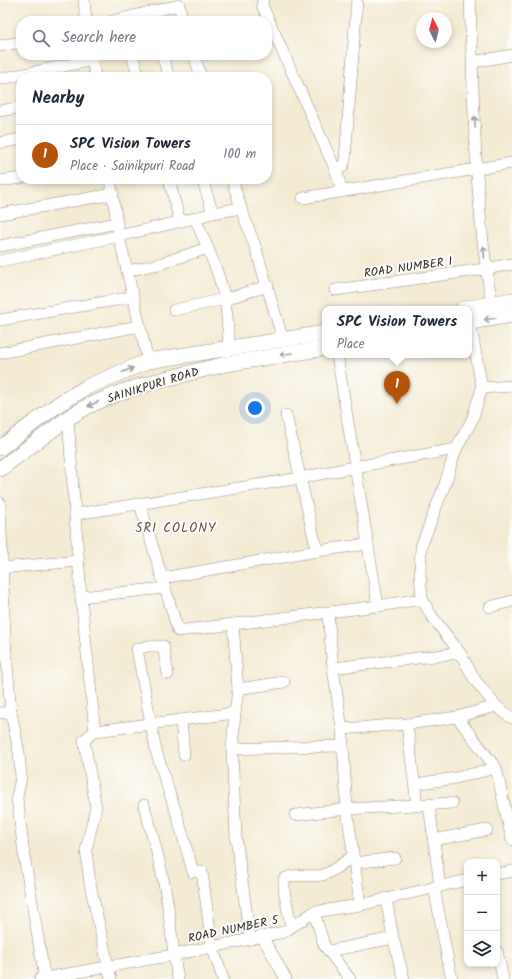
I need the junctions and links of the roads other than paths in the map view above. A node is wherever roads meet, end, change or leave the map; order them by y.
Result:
1 (84, 0) edge
2 (263, 0) edge
3 (357, 0) edge
4 (470, 0) edge
5 (86, 16) edge
6 (152, 16) edge
7 (181, 16) edge
8 (267, 16) edge
9 (272, 27) edge
10 (16, 43) edge
11 (0, 46) edge
12 (512, 55) edge
13 (84, 60) edge
14 (93, 60) edge
15 (134, 60) edge
16 (164, 60) edge
17 (196, 60) edge
18 (473, 62) junction
19 (31, 72) edge
20 (94, 72) edge
21 (137, 72) edge
22 (167, 72) edge
23 (199, 72) edge
24 (16, 75) edge
25 (0, 79) edge
26 (16, 108) edge
27 (0, 112) edge
28 (16, 139) edge
29 (0, 143) edge
30 (512, 163) edge
31 (476, 170) junction
32 (336, 171) junction
33 (16, 179) edge
34 (0, 181) edge
35 (111, 184) edge
36 (170, 184) edge
37 (204, 184) edge
38 (234, 184) edge
39 (342, 190) junction
40 (113, 194) junction
41 (303, 198) dead end
42 (241, 208) junction
43 (213, 213) junction
44 (0, 214) edge
45 (195, 218) junction
46 (180, 222) junction
47 (117, 223) junction
48 (119, 236) junction
49 (0, 246) edge
50 (208, 248) junction
51 (0, 262) edge
52 (512, 264) edge
53 (486, 269) junction
54 (127, 271) junction
55 (268, 286) junction
56 (335, 290) dead end
57 (133, 297) junction
58 (225, 299) junction
59 (512, 300) edge
60 (492, 304) junction
61 (472, 307) edge
62 (174, 310) dead end
63 (512, 315) edge
64 (0, 320) edge
65 (472, 322) edge
66 (139, 326) junction
67 (322, 334) edge
68 (472, 337) edge
69 (283, 340) junction
70 (228, 348) junction
71 (322, 348) edge
72 (0, 352) edge
73 (337, 358) edge
74 (148, 361) junction
75 (512, 386) edge
76 (482, 388) junction
77 (46, 414) junction
78 (286, 415) dead end
79 (62, 422) junction
80 (33, 424) junction
81 (43, 436) junction
82 (0, 448) edge
83 (456, 449) junction
84 (355, 467) junction
85 (0, 469) edge
86 (300, 478) junction
87 (0, 503) edge
88 (140, 504) junction
89 (76, 514) junction
90 (368, 544) junction
91 (317, 552) junction
92 (79, 561) junction
93 (1, 568) edge
94 (163, 583) junction
95 (81, 597) junction
96 (422, 599) junction
97 (512, 601) edge
98 (378, 606) junction
99 (490, 607) dead end
100 (328, 613) junction
101 (233, 624) junction
102 (2, 640) edge
103 (460, 653) junction
104 (333, 668) junction
105 (168, 674) dead end
106 (284, 682) dead end
107 (238, 689) junction
108 (496, 706) junction
109 (11, 712) junction
110 (0, 713) edge
111 (235, 713) junction
112 (457, 717) junction
113 (512, 718) edge
114 (181, 720) junction
115 (150, 724) junction
116 (407, 724) junction
117 (342, 729) junction
118 (95, 731) junction
119 (343, 746) junction
120 (232, 749) junction
121 (184, 755) dead end
122 (496, 768) junction
123 (415, 784) junction
124 (452, 803) dead end
125 (144, 805) dead end
126 (430, 805) junction
127 (417, 806) junction
128 (348, 809) junction
129 (294, 815) dead end
130 (487, 830) dead end
131 (433, 840) junction
132 (512, 840) edge
133 (395, 858) dead end
134 (354, 860) junction
135 (512, 870) edge
136 (500, 873) edge
137 (464, 881) edge
138 (437, 887) junction
139 (386, 898) junction
140 (360, 905) junction
141 (314, 912) junction
142 (291, 926) junction
143 (262, 936) junction
144 (393, 938) junction
145 (250, 939) junction
146 (212, 946) junction
147 (329, 951) junction
148 (173, 955) junction
149 (500, 965) edge
150 (108, 967) junction
151 (40, 979) edge
152 (45, 979) edge
153 (111, 979) edge
154 (178, 979) edge
155 (223, 979) edge
156 (286, 979) edge
157 (350, 979) edge
158 (404, 979) edge
159 (452, 979) edge
160 (503, 979) edge

1 - 5 street
2 - 8 street
3 - 32 street
4 - 18 street
6 - 7 street
9 - 32 street
10 - 11 street
12 - 18 street
13 - 19 street
14 - 20 street
15 - 21 street
16 - 22 street
17 - 23 street
31 -> 18 street
24 - 25 street
26 - 27 street
28 - 29 street
30 - 31 street
31 - 39 street
53 -> 31 street
32 - 39 street
33 - 34 street
35 - 40 street
36 - 46 street
37 - 43 street
38 - 42 street
39 - 41 street
40 - 44 street
40 - 47 street
42 - 43 street
42 - 55 street
43 - 45 street
45 - 46 street
45 - 50 street
46 - 48 street
47 - 48 street
47 - 49 street
48 - 51 street
48 - 54 street
50 - 54 street
50 - 58 street
52 - 53 street, ROAD NUMBER 1
53 - 56 street, ROAD NUMBER 1
53 - 60 street
54 - 57 street
55 - 58 street
55 - 69 street
57 - 64 street
57 - 66 street
58 - 62 street
58 - 70 street
59 - 60 main road
60 - 61 main road
63 -> 65 main road
66 - 72 street
66 - 74 street
67 - 69 main road, SAINIKPURI ROAD
68 - 76 street
69 - 70 main road, SAINIKPURI ROAD
70 - 74 main road, SAINIKPURI ROAD
71 -> 79 main road, SAINIKPURI ROAD
73 - 84 street
77 -> 74 main road, SAINIKPURI ROAD
75 - 76 street
76 - 83 street
77 - 79 main road
77 - 80 main road, SAINIKPURI ROAD
78 - 86 street
79 - 81 main road, SAINIKPURI ROAD
79 - 89 street
80 - 81 main road
80 - 82 main road, SAINIKPURI ROAD
81 - 85 main road, SAINIKPURI ROAD
83 - 84 street
83 - 96 street
84 - 86 street
84 - 90 street
86 - 88 street
86 - 91 street
87 - 93 street
88 - 89 street
88 - 94 street
89 - 92 street
90 - 91 street
90 - 98 street
91 - 94 street
92 - 93 street
92 - 95 street
93 - 102 street
94 - 95 street
94 - 101 street
95 - 118 street
96 - 98 street
96 - 103 street
97 - 99 street
98 - 100 street
100 - 101 street
100 - 104 street
101 - 107 street
102 - 109 street
103 - 104 street
103 - 108 street
104 - 117 street
105 - 115 street
106 - 107 street
107 - 111 street
108 - 112 street
108 - 113 street
109 - 110 street
109 - 152 street
111 - 114 street
111 - 120 street
112 - 116 street
112 - 122 street
114 - 115 street
114 - 121 street
115 - 118 street
115 - 146 street
116 - 117 street
116 - 123 street
117 - 119 street
118 - 150 street
119 - 120 street
119 - 128 street
120 - 145 street
122 - 123 street
122 - 132 street
123 - 127 street
124 - 126 street
125 - 148 street
126 - 127 street
126 - 131 street
127 - 128 street
128 - 129 street
128 - 134 street
130 - 131 street
131 - 138 street
133 - 134 street
134 - 140 street
134 - 142 street
135 - 136 street
137 - 138 street, ROAD NUMBER 5
138 - 139 street, ROAD NUMBER 5
138 - 159 street
139 - 140 street, ROAD NUMBER 5
139 - 144 street
140 - 141 street, ROAD NUMBER 5
141 - 142 street, ROAD NUMBER 5
141 - 147 street
142 - 143 street, ROAD NUMBER 5
143 - 145 street, ROAD NUMBER 5
143 - 156 street
144 - 147 street
144 - 158 street
145 - 146 street, ROAD NUMBER 5
146 - 148 street, ROAD NUMBER 5
146 - 155 street
147 - 157 street
148 - 150 street, ROAD NUMBER 5
148 - 154 street
149 - 160 street
150 - 152 street, ROAD NUMBER 5
150 - 153 street
151 - 152 street, ROAD NUMBER 5

